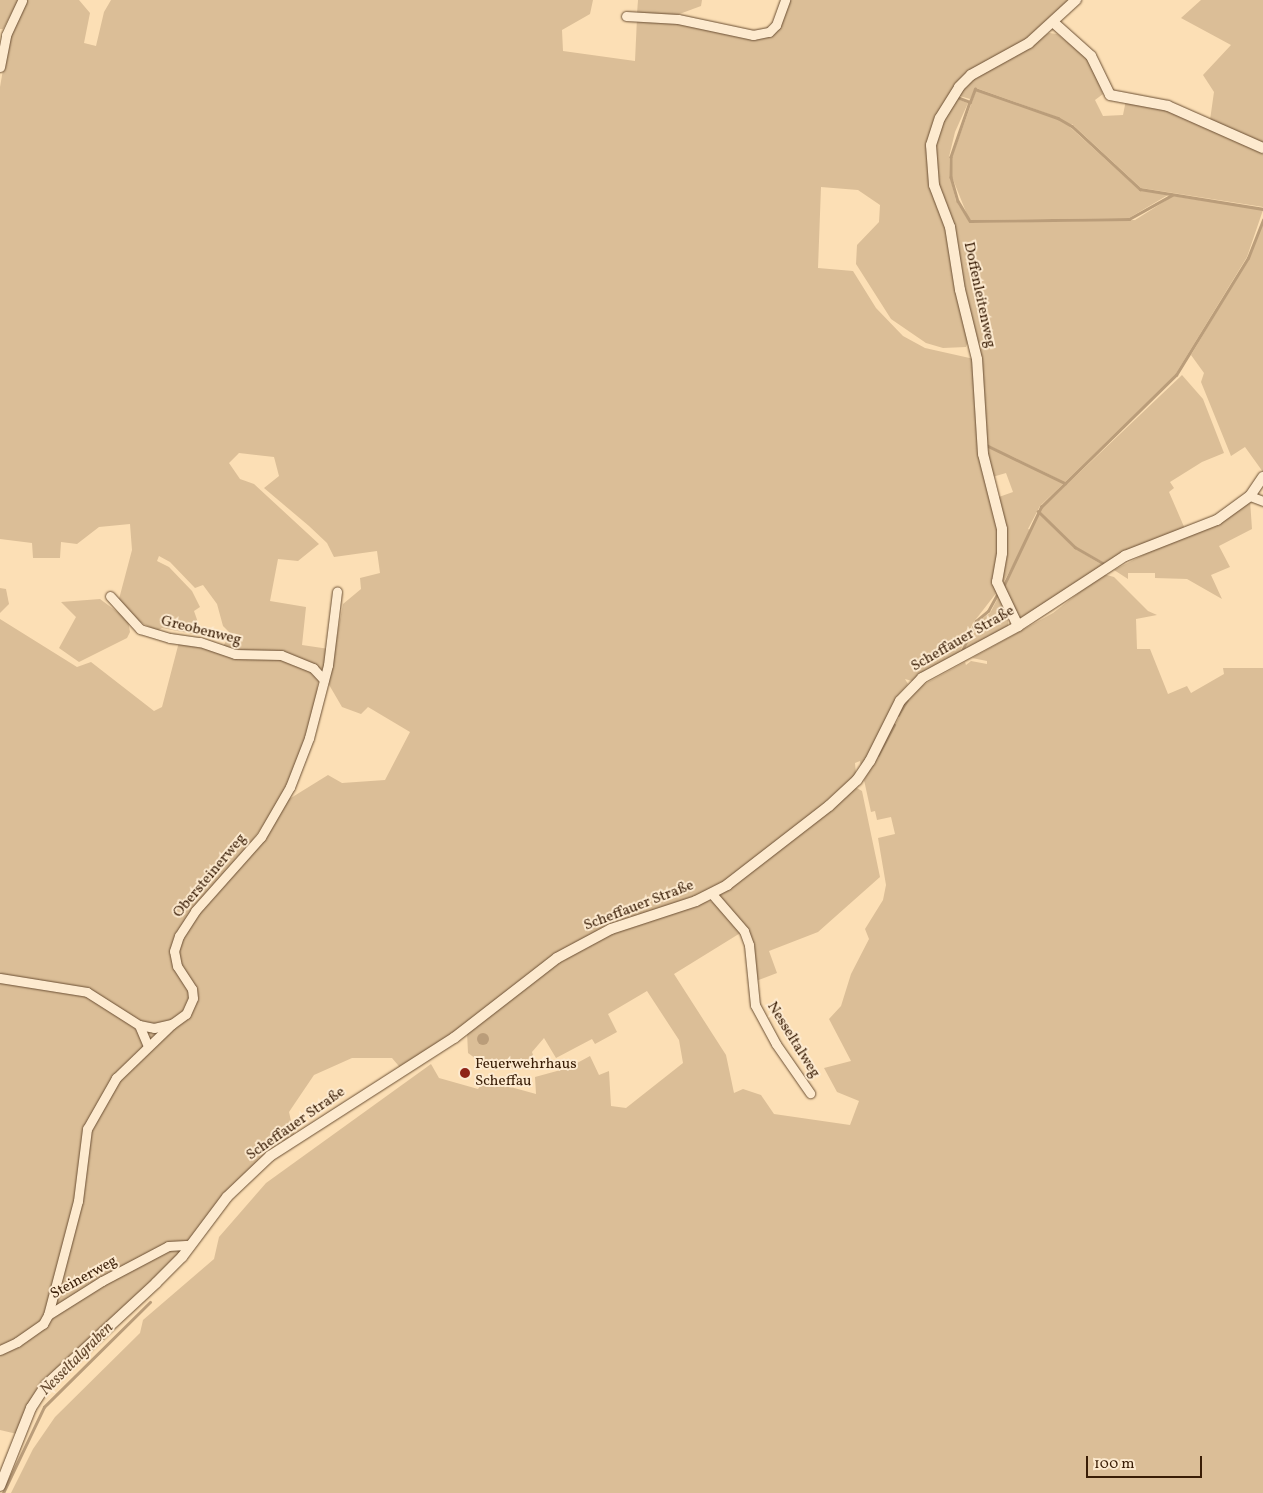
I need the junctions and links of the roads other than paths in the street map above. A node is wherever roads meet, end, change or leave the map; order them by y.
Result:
1 (22, 0) edge
2 (785, 0) edge
3 (1076, 0) edge
4 (626, 16) dead end
5 (1053, 22) junction
6 (0, 67) edge
7 (1263, 148) edge
8 (1263, 477) edge
9 (1250, 496) junction
10 (1263, 501) edge
11 (337, 592) dead end
12 (110, 596) dead end
13 (1018, 626) junction
14 (324, 680) junction
15 (712, 894) junction
16 (0, 978) edge
17 (172, 1024) junction
18 (139, 1025) junction
19 (148, 1046) junction
20 (810, 1093) dead end
21 (190, 1245) junction
22 (48, 1315) junction
23 (0, 1350) edge
24 (0, 1486) edge

1 - 6 street
2 - 4 street
3 - 5 street, Doffenleitenweg
5 - 7 street
5 - 13 street, Doffenleitenweg
8 - 9 street, Scheffauer Straße
9 - 10 street
9 - 13 street, Scheffauer Straße
11 - 14 street, Obersteinerweg
12 - 14 street, Greobenweg
13 - 15 street, Scheffauer Straße
14 - 17 street, Obersteinerweg
15 - 20 street, Nesseltalweg
15 - 21 street, Scheffauer Straße
16 - 18 street
17 - 18 street
17 - 19 street
18 - 19 street
19 - 22 street
21 - 22 street, Steinerweg
21 - 24 street, Scheffauer Straße
22 - 23 street, Steinerweg

